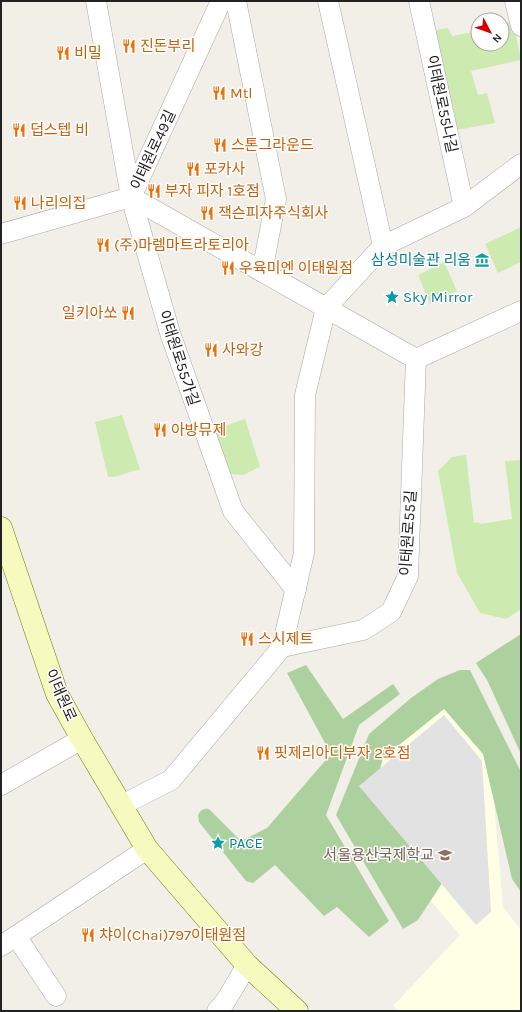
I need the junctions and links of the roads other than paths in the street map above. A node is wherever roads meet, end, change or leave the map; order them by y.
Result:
1 (96, 1) edge
2 (221, 1) edge
3 (236, 1) edge
4 (328, 1) edge
5 (419, 1) edge
6 (515, 1) edge
7 (521, 26) edge
8 (521, 164) edge
9 (132, 197) junction
10 (464, 207) junction
11 (1, 234) edge
12 (383, 246) junction
13 (262, 272) junction
14 (326, 308) junction
15 (521, 311) edge
16 (416, 359) junction
17 (1, 528) edge
18 (296, 590) junction
19 (282, 647) junction
20 (82, 739) junction
21 (1, 785) edge
22 (122, 806) junction
23 (147, 849) junction
24 (8, 941) edge
25 (247, 965) junction
26 (56, 996) dead end
27 (216, 1011) edge
28 (297, 1011) edge

1 - 9 street, 이태원로55가길
2 - 9 street, 이태원로49길
3 - 13 street
4 - 12 street
5 - 10 street, 이태원로55나길
6 - 7 street
8 - 10 street
9 - 11 street, 이태원로49길
9 - 13 street
9 - 18 street, 이태원로55가길
10 - 12 street
12 - 14 street
13 - 14 street
14 - 16 street
14 - 18 street
15 - 16 street
16 - 19 street, 이태원로55길
17 - 20 main road, 이태원로
18 - 19 street
19 - 22 street
20 - 21 street
20 - 22 main road, 이태원로
22 - 23 main road, 이태원로
23 - 24 street
23 - 25 main road, 이태원로
24 - 26 street
25 - 27 street
25 - 28 main road, 이태원로

